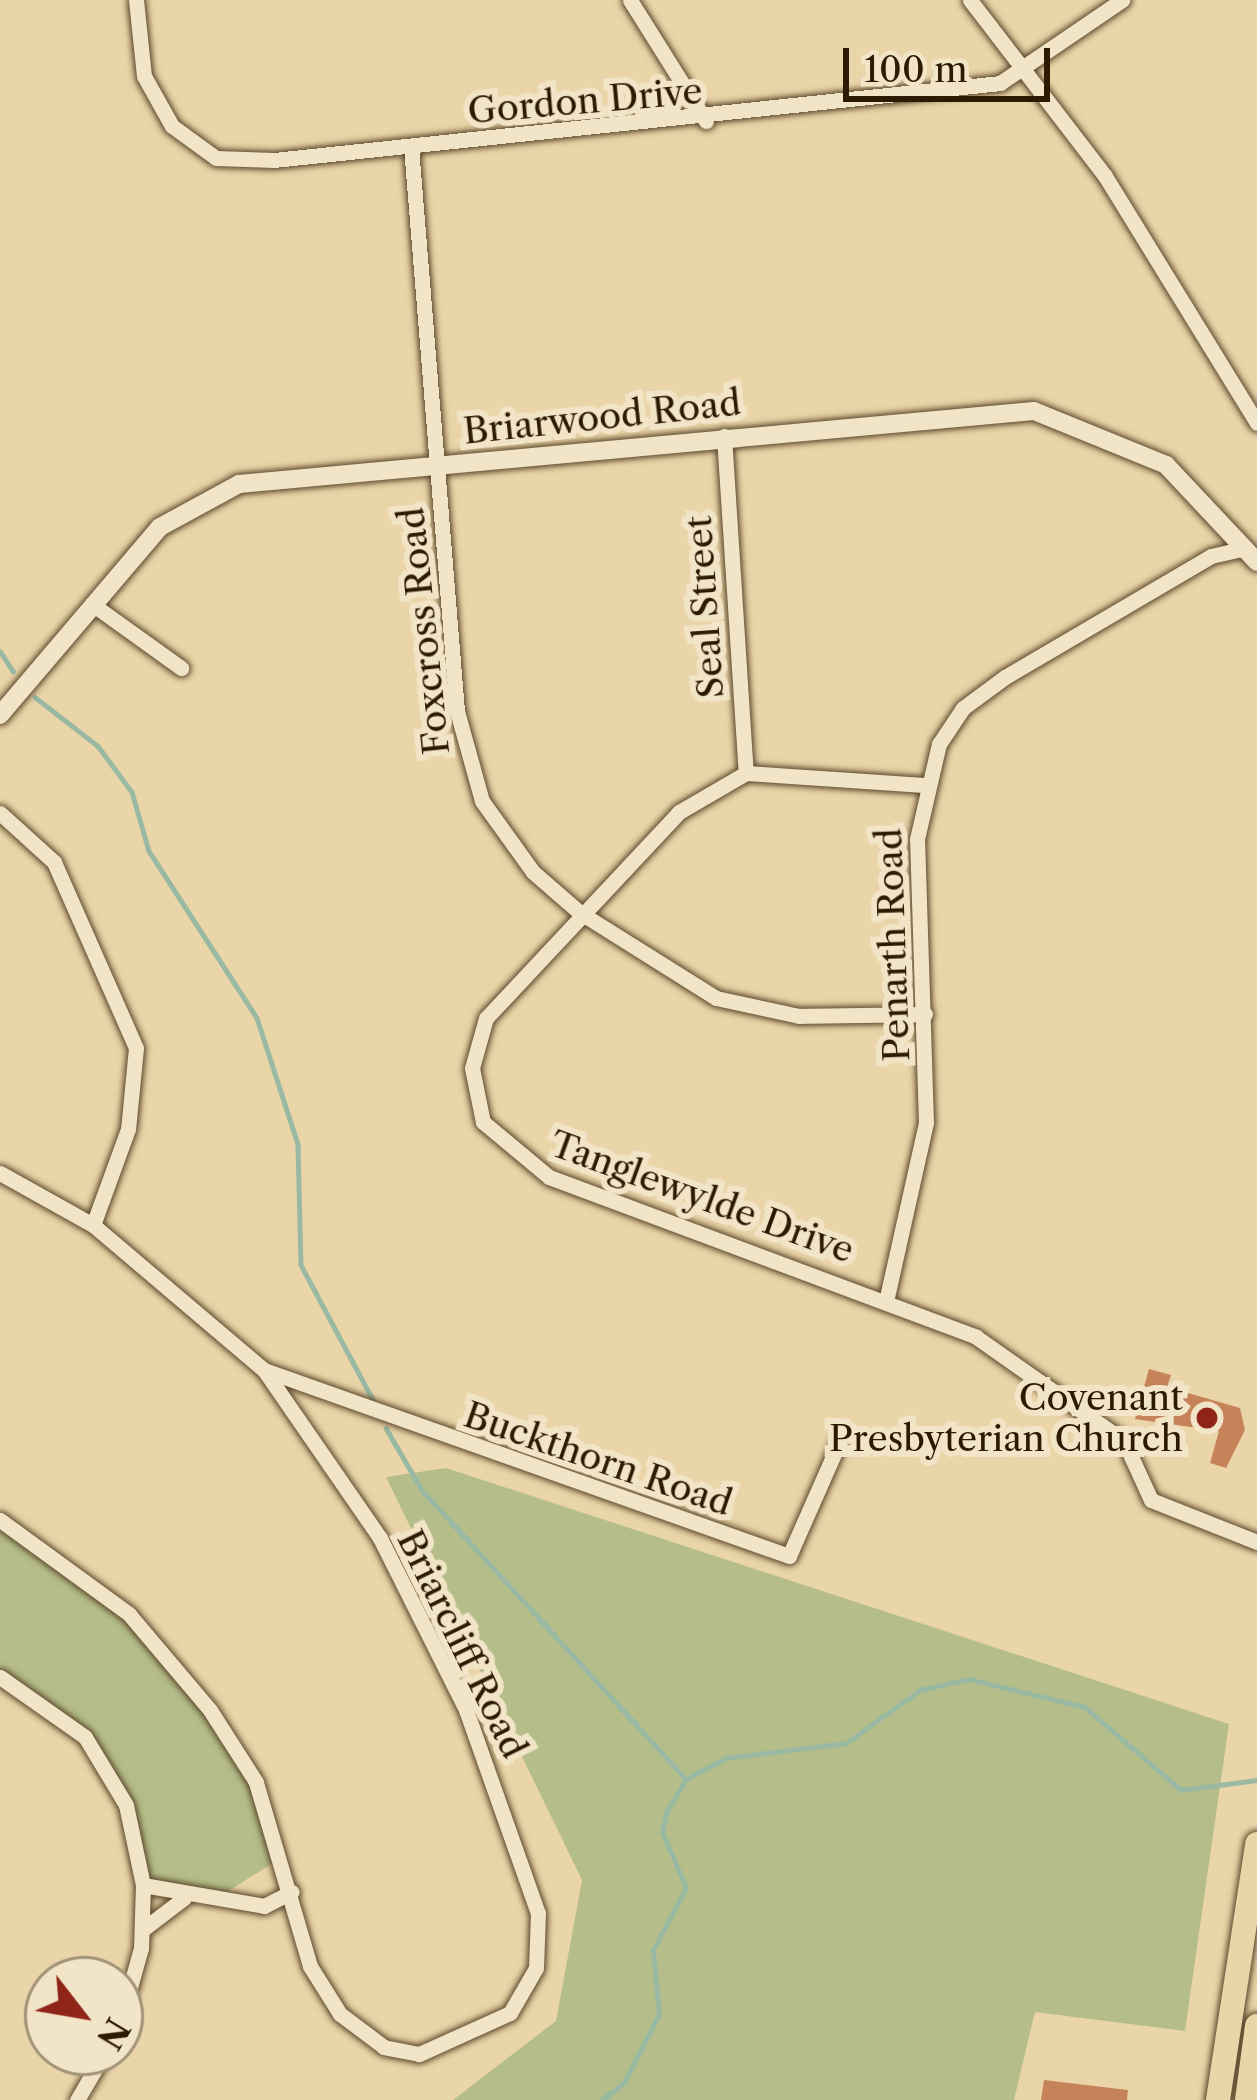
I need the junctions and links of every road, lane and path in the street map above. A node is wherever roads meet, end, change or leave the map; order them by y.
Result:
1 (136, 0) edge
2 (630, 0) edge
3 (970, 0) edge
4 (1122, 0) edge
5 (1028, 72) junction
6 (706, 121) junction
7 (411, 147) junction
8 (1257, 423) edge
9 (724, 436) junction
10 (438, 469) junction
11 (1252, 555) edge
12 (92, 604) junction
13 (181, 668) dead end
14 (0, 715) edge
15 (746, 773) junction
16 (924, 785) junction
17 (0, 813) edge
18 (579, 912) junction
19 (925, 1014) junction
20 (0, 1173) edge
21 (93, 1225) junction
22 (887, 1297) junction
23 (264, 1370) junction
24 (841, 1438) dead end
25 (0, 1520) edge
26 (1257, 1542) edge
27 (0, 1677) edge
28 (1257, 1844) edge
29 (143, 1886) junction
30 (292, 1892) junction
31 (184, 1898) junction
32 (264, 1906) junction
33 (142, 1930) junction
34 (302, 1935) junction
35 (136, 1956) edge
36 (1257, 2026) edge
37 (1220, 2090) edge
38 (1248, 2092) edge

1 - 7 street, Gordon Drive
2 - 6 street
3 - 5 street
4 - 5 street, Gordon Drive
5 - 6 street, Gordon Drive
5 - 8 street
6 - 7 street, Gordon Drive
7 - 10 street, Foxcross Road
9 - 10 street, Briarwood Road
9 - 11 street, Briarwood Road
9 - 15 street, Seal Street
10 - 12 street, Briarwood Road
10 - 18 street, Foxcross Road
11 - 16 street, Penarth Road
12 - 13 street
12 - 14 street, Briarwood Road
15 - 16 street
15 - 18 street, Tanglewylde Drive
16 - 19 street, Penarth Road
17 - 21 street
18 - 19 street, Foxcross Road
18 - 22 street, Tanglewylde Drive
19 - 22 street, Penarth Road
20 - 21 street, Briarcliff Road
21 - 23 street, Briarcliff Road
22 - 26 street, Tanglewylde Drive
23 - 24 street, Buckthorn Road
23 - 34 street, Briarcliff Road
25 - 30 street
27 - 29 street
28 - 37 main road
29 - 31 street
29 - 33 street
30 - 32 street
30 - 34 street
31 - 32 street
31 - 33 street
32 - 34 street
33 - 35 street
36 - 38 main road
37 - 38 main road

